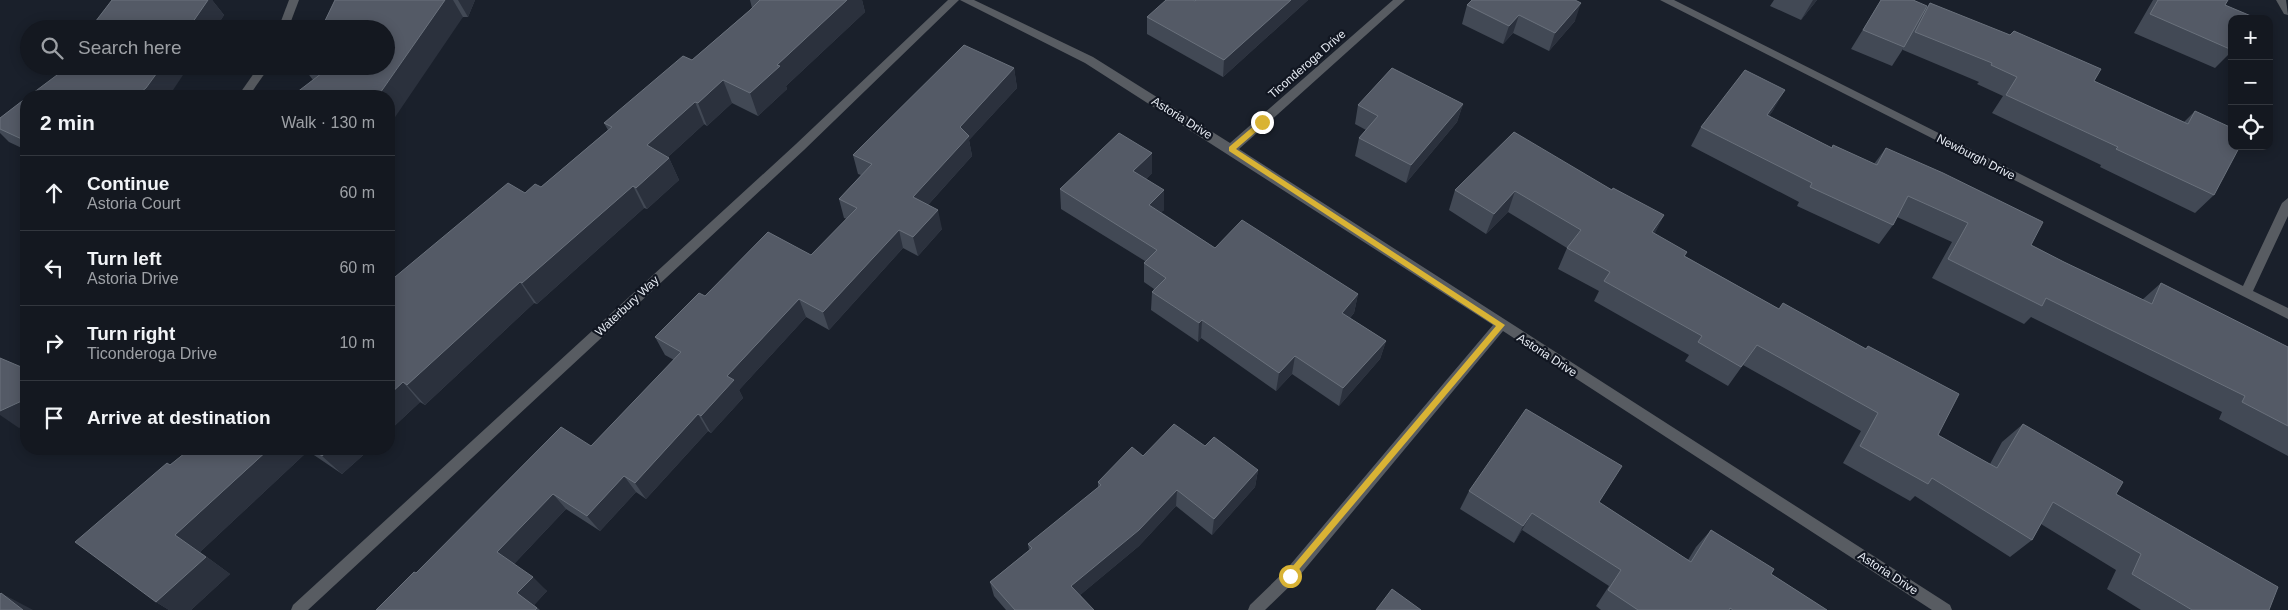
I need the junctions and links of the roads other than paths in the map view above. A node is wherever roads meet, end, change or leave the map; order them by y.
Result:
1 (294, 0) edge
2 (954, 0) edge
3 (965, 0) edge
4 (1400, 0) edge
5 (1665, 0) edge
6 (2281, 0) edge
7 (2288, 11) edge
8 (286, 20) edge
9 (258, 75) edge
10 (247, 90) edge
11 (1231, 149) junction
12 (2288, 203) edge
13 (2246, 293) junction
14 (2288, 314) edge
15 (1501, 325) junction
16 (298, 610) edge
17 (1255, 610) edge
18 (1945, 610) edge

1 - 8 street
2 - 16 street, Waterbury Way
3 - 11 street, Astoria Drive
4 - 11 street, Ticonderoga Drive
5 - 13 street, Newburgh Drive
6 - 7 street
9 - 10 street
11 - 15 street, Astoria Drive
12 - 13 street
13 - 14 street, Newburgh Drive
15 - 17 street
15 - 18 street, Astoria Drive

